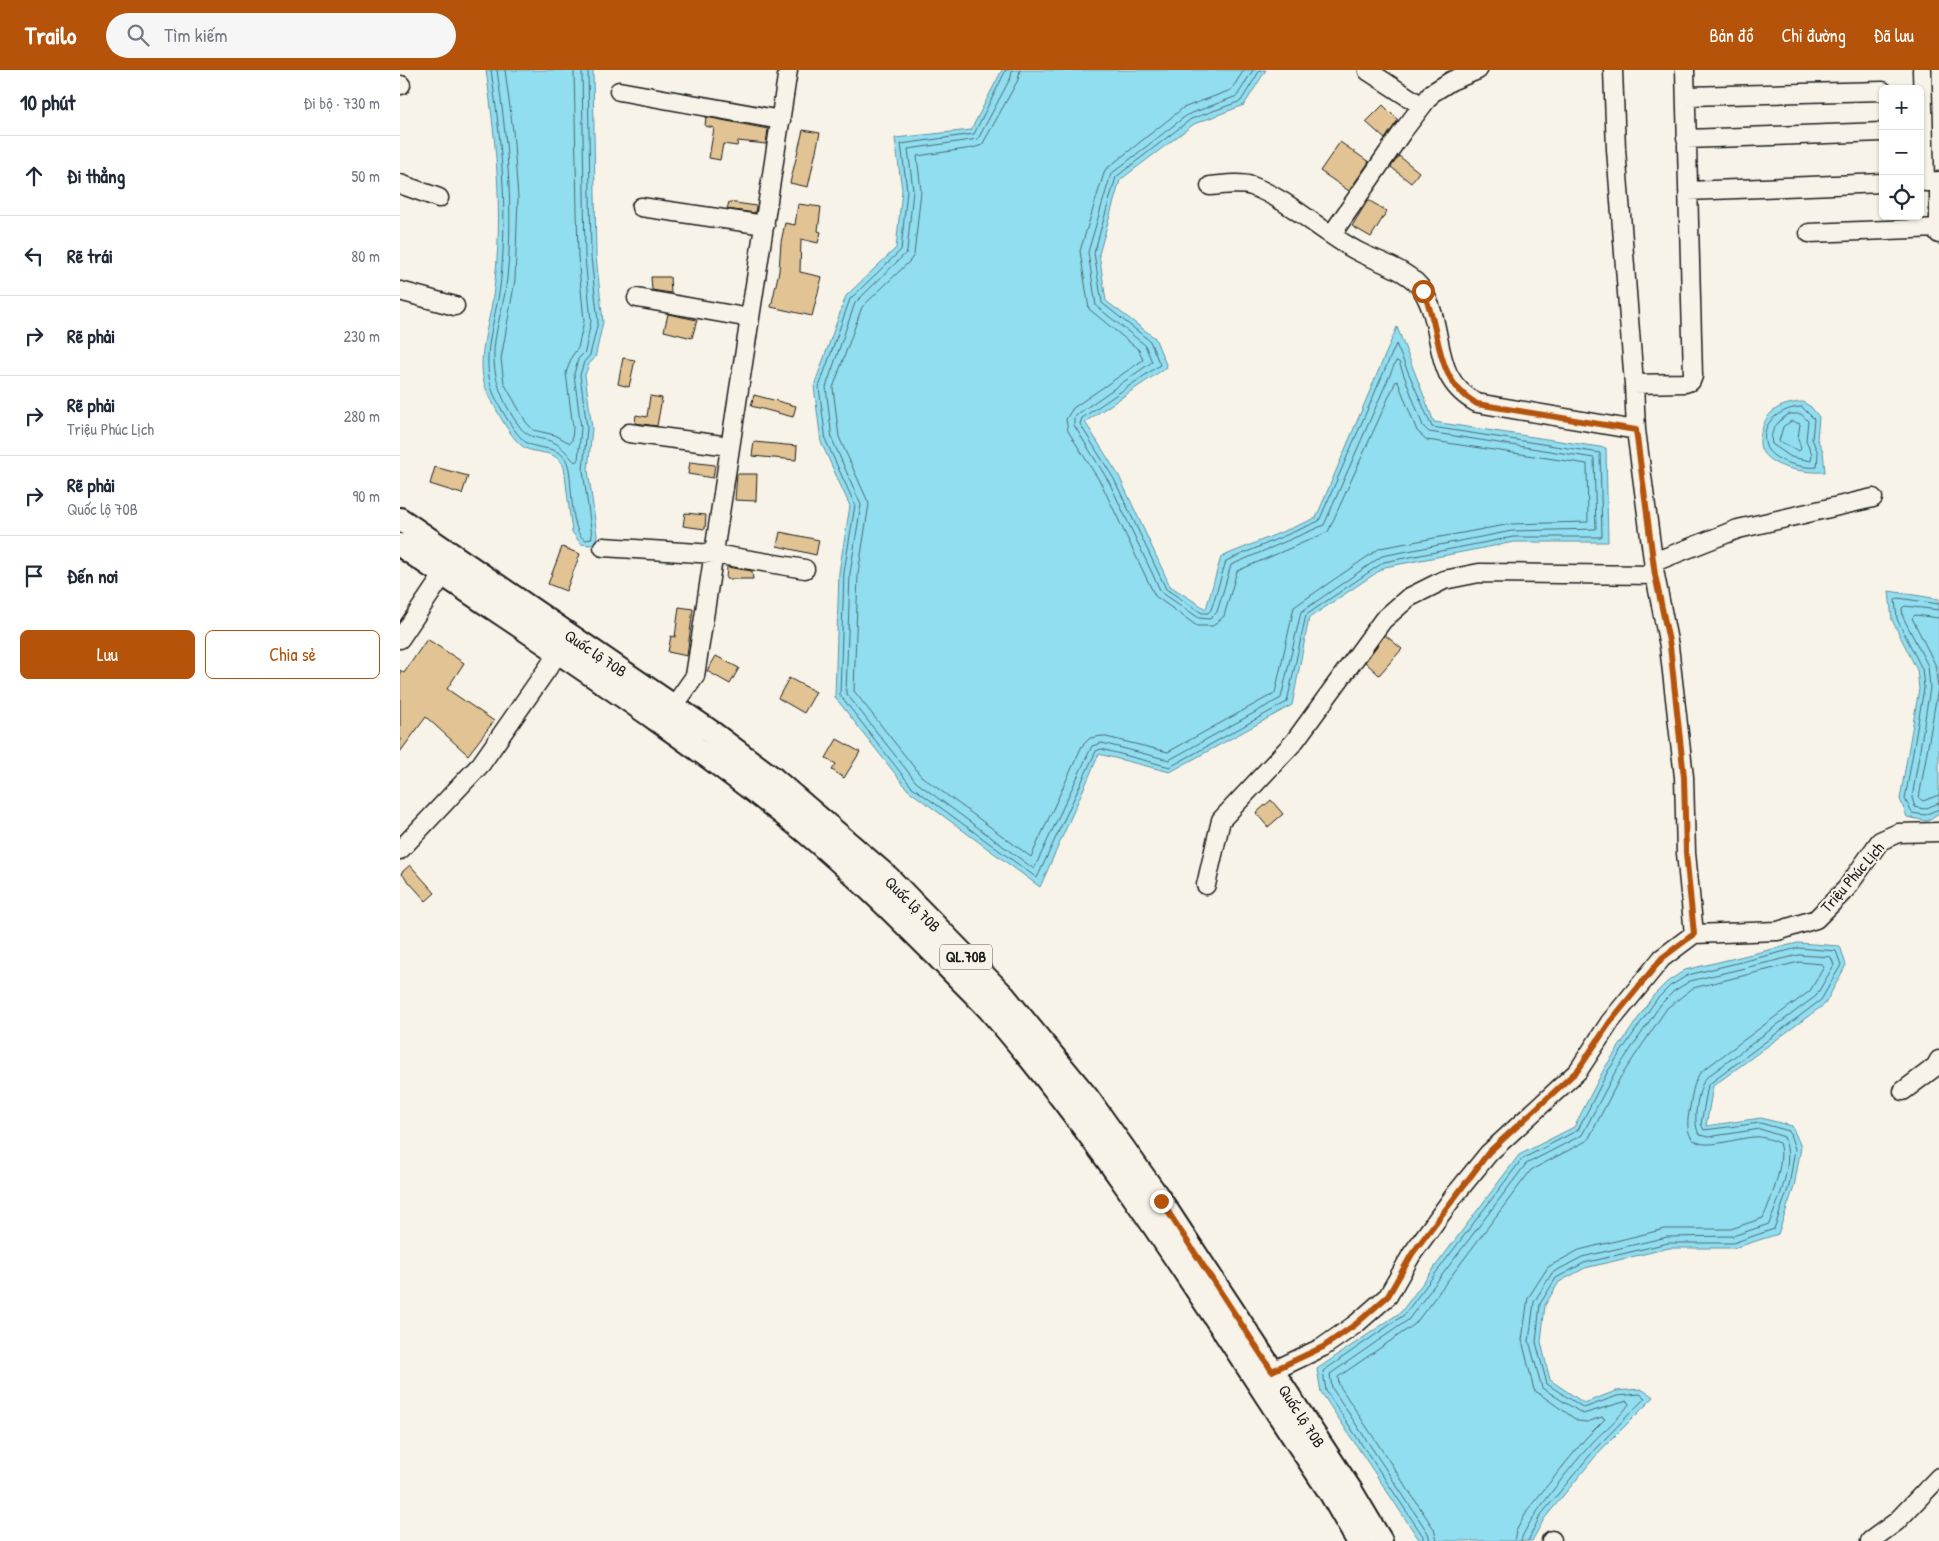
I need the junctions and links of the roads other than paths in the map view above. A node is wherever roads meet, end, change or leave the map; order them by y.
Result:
1 (788, 70) edge
2 (1478, 70) edge
3 (1614, 70) edge
4 (1685, 70) edge
5 (1922, 70) edge
6 (1368, 72) dead end
7 (1921, 85) edge
8 (619, 91) dead end
9 (1879, 91) edge
10 (1687, 96) junction
11 (1422, 106) junction
12 (781, 120) junction
13 (1879, 132) edge
14 (1686, 139) junction
15 (1924, 143) edge
16 (1879, 183) edge
17 (1931, 183) edge
18 (400, 184) edge
19 (1210, 186) dead end
20 (1688, 191) junction
21 (439, 198) dead end
22 (641, 208) dead end
23 (764, 225) junction
24 (1939, 228) edge
25 (1810, 233) dead end
26 (1332, 234) junction
27 (1939, 234) edge
28 (400, 291) edge
29 (637, 298) dead end
30 (454, 306) dead end
31 (750, 318) junction
32 (1634, 384) junction
33 (1636, 430) junction
34 (629, 433) dead end
35 (730, 446) junction
36 (1873, 498) dead end
37 (400, 519) edge
38 (400, 545) edge
39 (603, 547) dead end
40 (714, 554) junction
41 (805, 569) dead end
42 (1654, 569) junction
43 (443, 574) junction
44 (400, 639) edge
45 (559, 640) junction
46 (674, 706) junction
47 (1939, 832) edge
48 (402, 844) edge
49 (1206, 885) dead end
50 (1694, 934) junction
51 (1939, 1060) edge
52 (1903, 1090) dead end
53 (1152, 1207) junction
54 (1272, 1371) junction
55 (1939, 1477) edge
56 (1358, 1541) edge
57 (1381, 1541) edge
58 (1870, 1541) edge

1 - 12 street
2 - 11 street
3 - 32 street
4 - 10 street
5 - 7 street
6 - 11 street
8 - 12 street
9 - 10 street
10 - 14 street
11 - 26 street
12 - 23 street
13 - 14 street
14 - 20 street
15 - 17 street
16 - 20 street
17 - 24 street
18 - 21 street
19 - 26 street
20 - 32 street
22 - 23 street
23 - 31 street
24 - 25 street
24 - 27 street
26 - 33 street
28 - 30 street
29 - 31 street
31 - 35 street
32 - 33 street
33 - 42 street
34 - 35 street
35 - 40 street
36 - 42 street
37 - 45 main road, Quốc lộ 70B / QL.70B
38 - 43 main road, Quốc lộ 70B / QL.70B
39 - 40 street
40 - 41 street
40 - 46 street
42 - 49 street
42 - 50 street
43 - 44 street
43 - 45 main road, Quốc lộ 70B / QL.70B
45 - 46 main road, Quốc lộ 70B / QL.70B
45 - 48 street
45 - 53 main road, Quốc lộ 70B / QL.70B
46 - 53 main road, Quốc lộ 70B / QL.70B
47 - 50 street, Triệu Phúc Lịch
50 - 54 street
51 - 52 street
53 - 54 main road, Quốc lộ 70B / QL.70B
53 - 56 main road, Quốc lộ 70B / QL.70B
54 - 57 main road, Quốc lộ 70B / QL.70B
55 - 58 street

